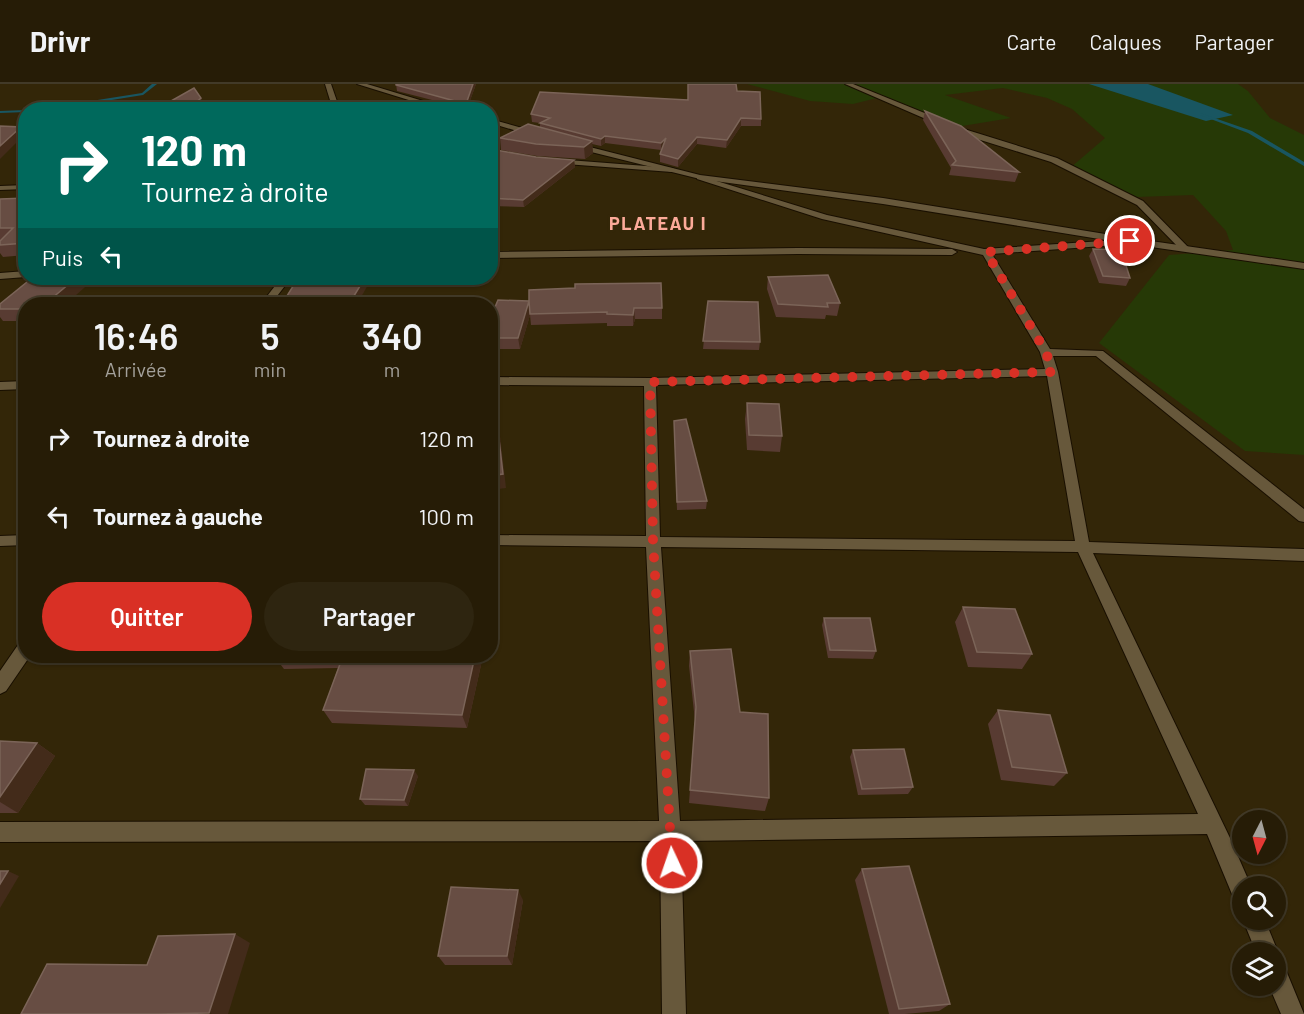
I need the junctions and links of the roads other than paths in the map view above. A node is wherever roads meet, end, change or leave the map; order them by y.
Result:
1 (360, 84) edge
2 (848, 84) edge
3 (422, 102) edge
4 (498, 123) edge
5 (545, 137) edge
6 (568, 143) edge
7 (549, 160) edge
8 (672, 170) junction
9 (700, 177) junction
10 (18, 188) edge
11 (0, 189) edge
12 (1130, 241) junction
13 (1185, 249) junction
14 (986, 252) junction
15 (498, 255) edge
16 (1304, 266) edge
17 (18, 275) edge
18 (0, 276) edge
19 (281, 285) edge
20 (271, 297) edge
21 (1046, 352) junction
22 (1052, 372) junction
23 (498, 381) edge
24 (650, 382) junction
25 (18, 385) edge
26 (0, 386) edge
27 (1304, 517) edge
28 (18, 540) edge
29 (498, 540) edge
30 (0, 541) edge
31 (653, 541) junction
32 (1083, 547) junction
33 (1304, 555) edge
34 (18, 659) edge
35 (0, 686) edge
36 (1213, 824) junction
37 (670, 831) junction
38 (0, 832) edge
39 (1236, 876) edge
40 (1285, 996) edge
41 (674, 1014) edge
42 (1293, 1014) edge

1 - 3 street
2 - 13 street
4 - 5 street
6 - 8 street
7 - 8 street
8 - 9 street
9 - 12 street
9 - 14 street
10 - 11 street
12 - 13 street
12 - 14 street
13 - 16 street
14 - 15 street
14 - 21 street
17 - 18 street
19 - 20 street
21 - 22 street
21 - 27 street
22 - 24 street
22 - 32 street
23 - 24 street
24 - 31 street
25 - 26 street
28 - 30 street
29 - 31 street
31 - 32 street
31 - 37 street
32 - 33 street
32 - 36 street
34 - 35 street
36 - 37 street
36 - 39 street
37 - 38 street
37 - 41 street
40 - 42 street

